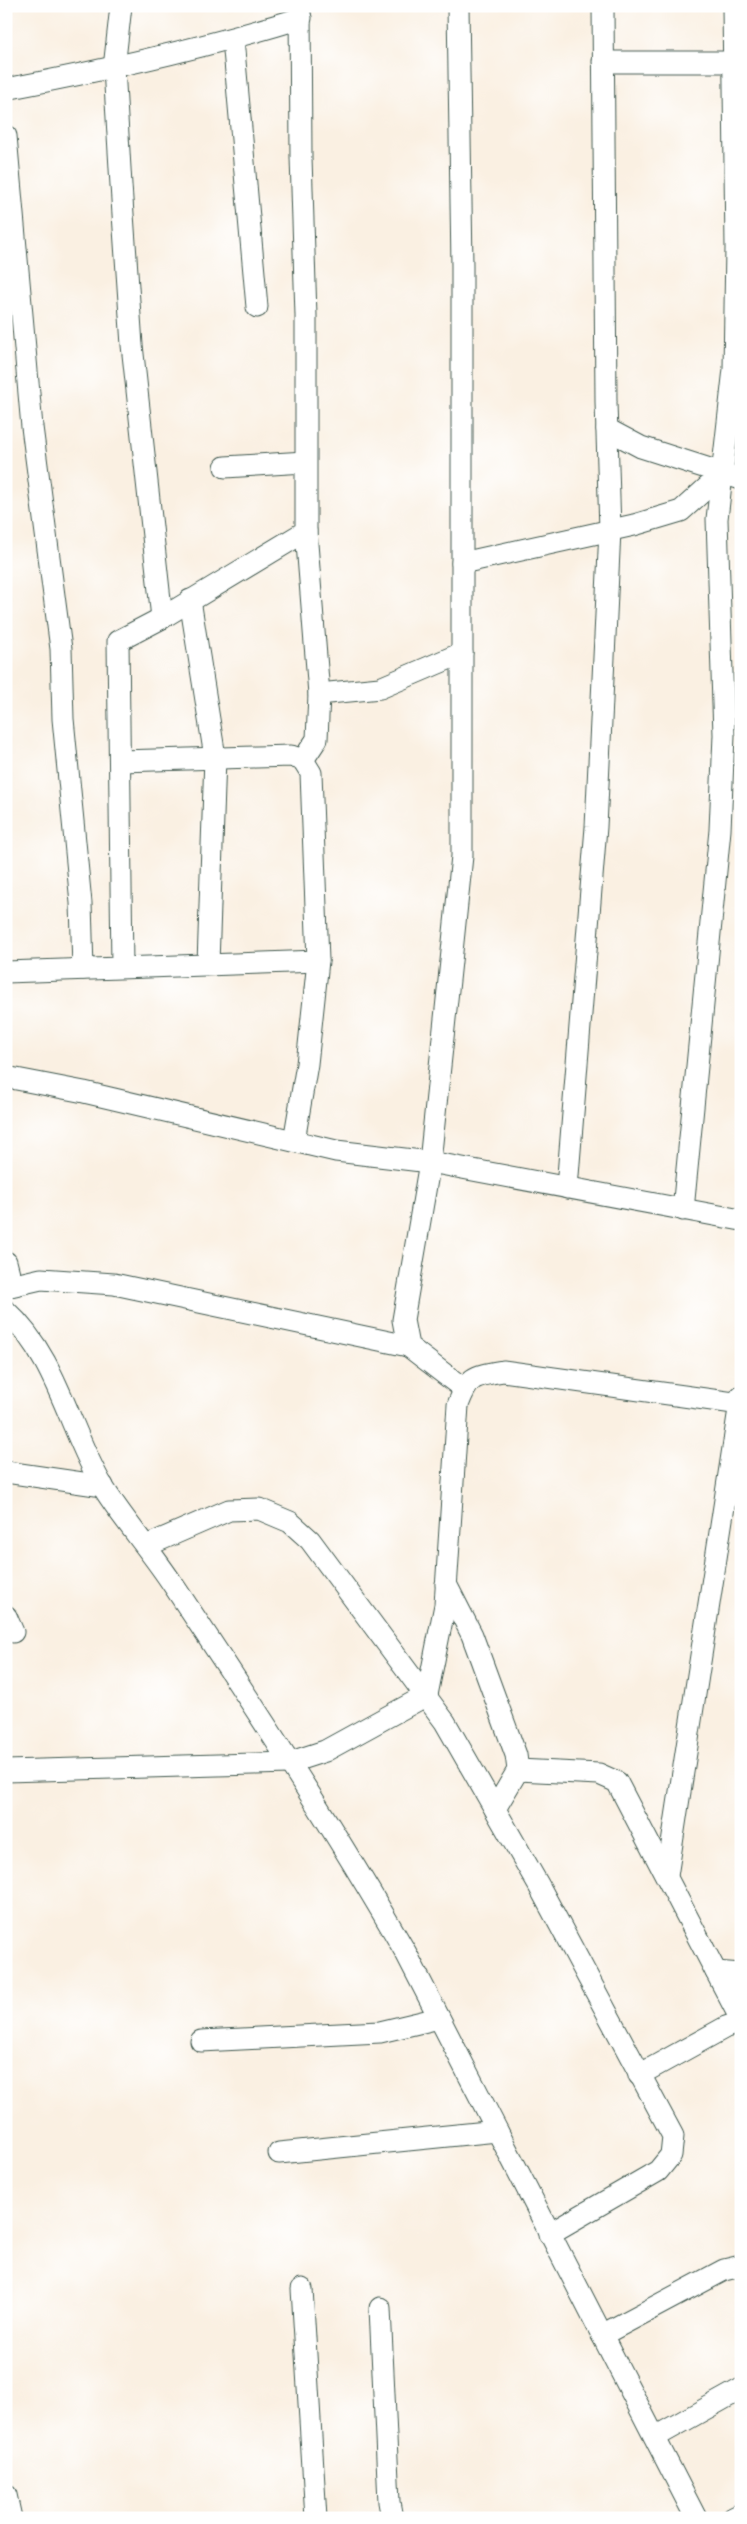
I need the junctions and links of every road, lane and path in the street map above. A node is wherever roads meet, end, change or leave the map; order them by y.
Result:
1 (121, 6) edge
2 (458, 6) edge
3 (602, 6) edge
4 (733, 6) edge
5 (300, 12) edge
6 (233, 39) junction
7 (603, 62) junction
8 (733, 62) junction
9 (114, 68) junction
10 (6, 89) edge
11 (6, 136) edge
12 (738, 248) edge
13 (257, 307) dead end
14 (606, 429) junction
15 (305, 462) junction
16 (225, 467) dead end
17 (731, 477) edge
18 (610, 530) junction
19 (306, 531) junction
20 (462, 563) junction
21 (190, 600) junction
22 (162, 618) junction
23 (462, 653) junction
24 (319, 694) junction
25 (215, 757) junction
26 (303, 760) junction
27 (121, 761) junction
28 (318, 961) junction
29 (208, 964) junction
30 (122, 967) junction
31 (83, 969) junction
32 (6, 972) edge
33 (6, 1078) edge
34 (294, 1141) junction
35 (430, 1162) junction
36 (567, 1188) junction
37 (683, 1210) junction
38 (741, 1220) edge
39 (6, 1262) edge
40 (9, 1286) edge
41 (6, 1311) edge
42 (408, 1346) junction
43 (464, 1389) junction
44 (740, 1401) edge
45 (6, 1472) edge
46 (103, 1486) junction
47 (146, 1546) junction
48 (446, 1584) junction
49 (427, 1695) junction
50 (288, 1763) junction
51 (518, 1770) junction
52 (6, 1771) edge
53 (495, 1809) junction
54 (667, 1876) junction
55 (716, 1972) junction
56 (741, 1974) edge
57 (439, 2018) junction
58 (741, 2021) edge
59 (201, 2041) dead end
60 (639, 2075) junction
61 (497, 2131) junction
62 (279, 2152) dead end
63 (549, 2234) junction
64 (741, 2266) edge
65 (302, 2289) dead end
66 (380, 2308) dead end
67 (602, 2335) junction
68 (741, 2389) edge
69 (655, 2437) junction
70 (6, 2495) edge
71 (741, 2514) edge
72 (11, 2518) edge
73 (316, 2518) edge
74 (392, 2518) edge
75 (696, 2518) edge
76 (733, 2518) edge

1 - 9 street
2 - 20 street
3 - 7 street
4 - 8 street
5 - 6 street
5 - 15 street
6 - 9 street
6 - 13 street
7 - 8 street
7 - 14 street
8 - 12 street
9 - 10 street
9 - 22 street
11 - 31 street
12 - 17 street
14 - 17 street
14 - 18 street
15 - 16 street
15 - 19 street
17 - 18 street
17 - 37 street
18 - 20 street
18 - 36 street
19 - 21 street
19 - 24 street
20 - 23 street
21 - 22 street
21 - 25 street
22 - 27 street
23 - 24 street
23 - 35 street
24 - 26 street
25 - 26 street
25 - 27 street
25 - 29 street
26 - 28 street
27 - 30 street
28 - 29 street
28 - 34 street
29 - 30 street
30 - 31 street
31 - 32 street
33 - 34 street
34 - 35 street
35 - 36 street
35 - 42 street
36 - 37 street
37 - 38 street
39 - 40 street
40 - 42 street
41 - 46 street
42 - 43 street
43 - 44 street
43 - 48 street
44 - 54 street
45 - 46 street
46 - 47 street
47 - 49 street
47 - 50 street
48 - 49 street
48 - 51 street
49 - 50 street
49 - 53 street
50 - 52 street
50 - 57 street
51 - 53 street
51 - 54 street
53 - 60 street
54 - 55 street
55 - 56 street
55 - 58 street
57 - 59 street
57 - 61 street
58 - 60 street
60 - 63 street
61 - 62 street
61 - 63 street
63 - 67 street
64 - 67 street
65 - 73 street
66 - 74 street
67 - 69 street
68 - 69 street
69 - 75 street
70 - 72 street
71 - 76 street

